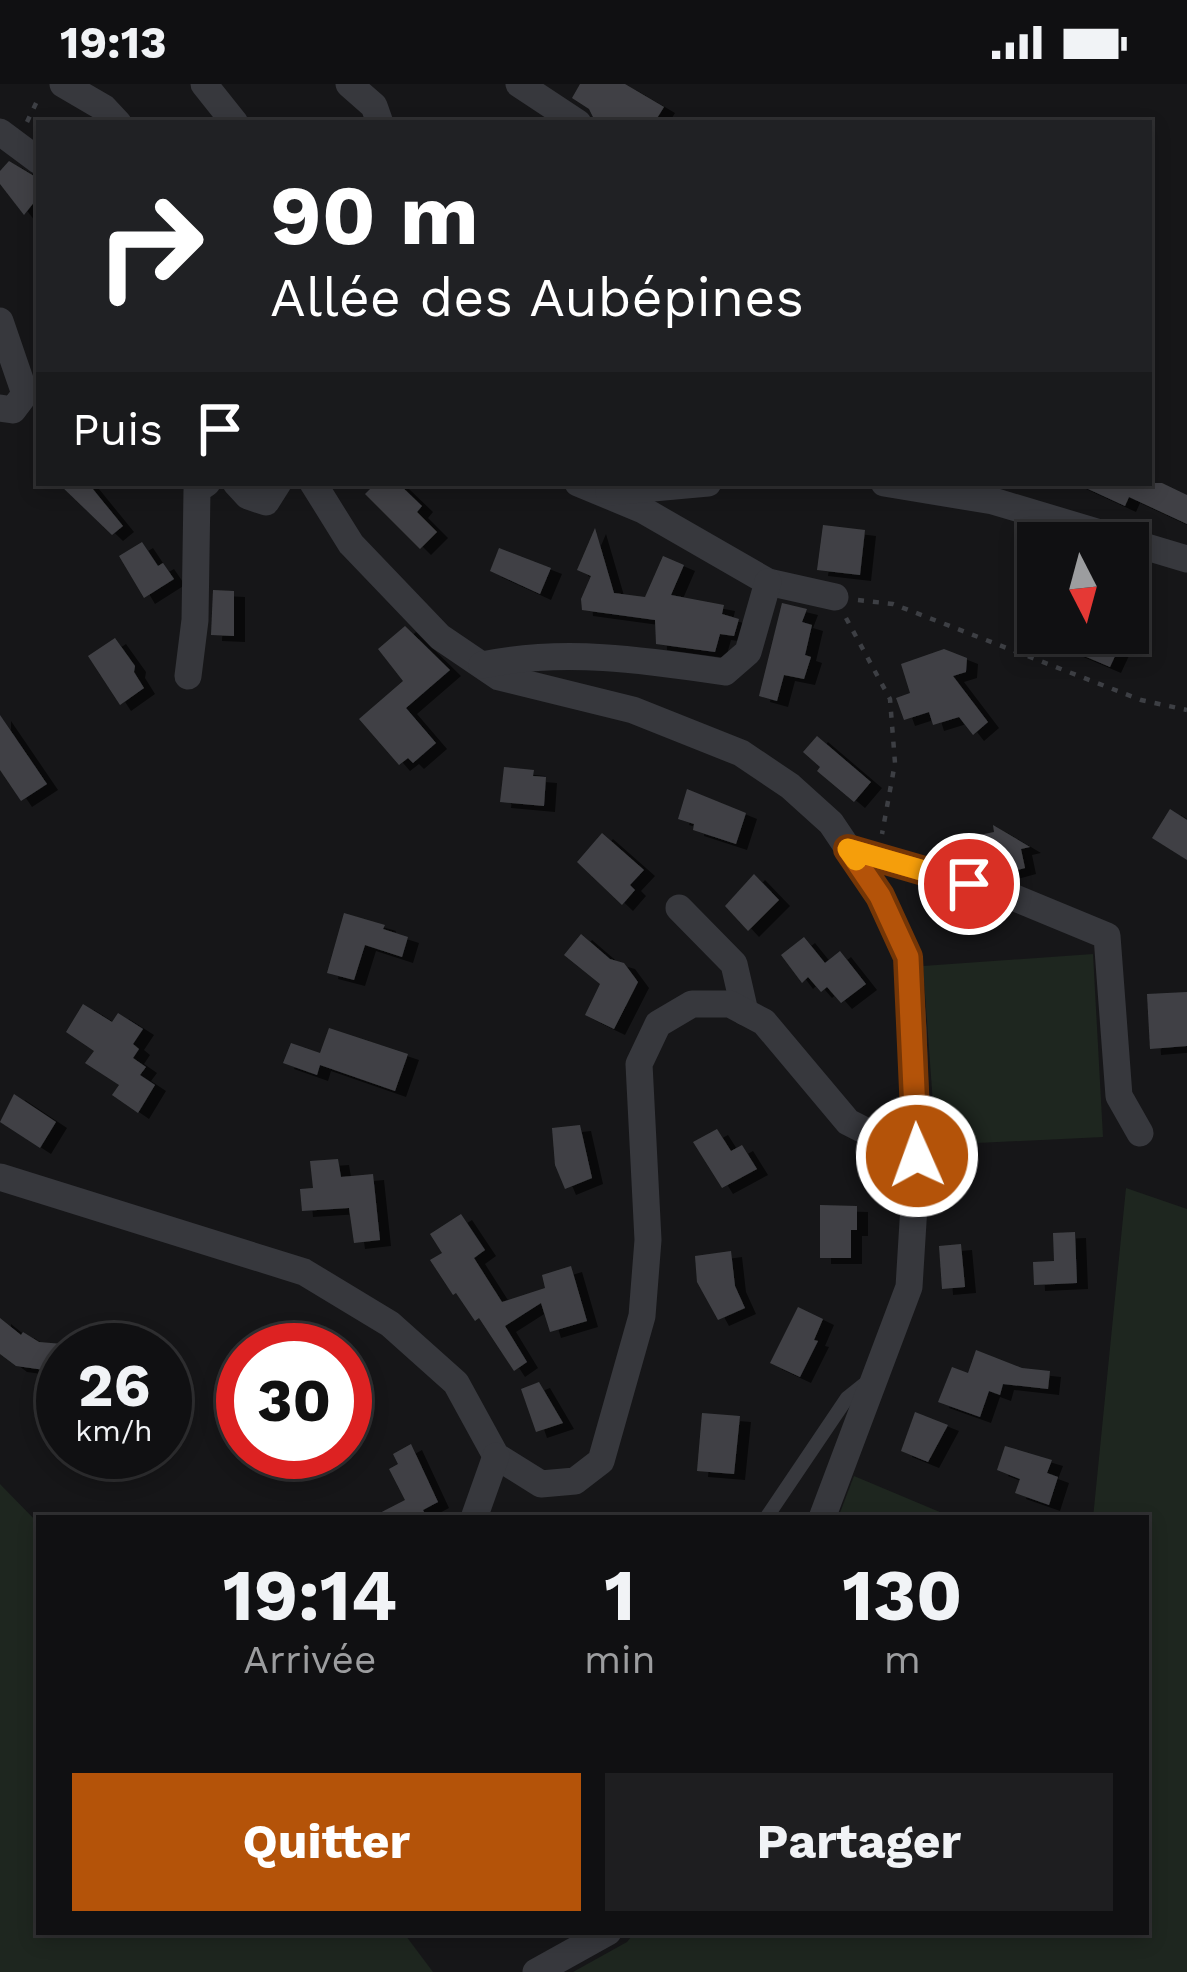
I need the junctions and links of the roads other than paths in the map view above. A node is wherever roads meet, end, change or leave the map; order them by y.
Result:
1 (63, 84) edge
2 (204, 84) edge
3 (349, 84) edge
4 (519, 84) edge
5 (115, 120) edge
6 (234, 120) edge
7 (379, 120) edge
8 (573, 120) edge
9 (0, 131) edge
10 (36, 159) edge
11 (0, 321) edge
12 (13, 401) edge
13 (202, 486) edge
14 (239, 486) edge
15 (276, 486) edge
16 (316, 486) edge
17 (636, 486) edge
18 (902, 486) edge
19 (591, 488) edge
20 (1187, 559) edge
21 (768, 582) junction
22 (835, 597) road end
23 (482, 665) junction
24 (188, 676) dead end
25 (848, 849) junction
26 (679, 908) dead end
27 (745, 1012) junction
28 (1140, 1133) dead end
29 (917, 1156) junction
30 (0, 1177) edge
31 (876, 1375) junction
32 (496, 1456) junction
33 (476, 1515) edge
34 (768, 1515) edge
35 (823, 1515) edge
36 (603, 1935) edge
37 (536, 1972) edge

1 - 5 street
2 - 6 street
3 - 7 street
4 - 8 street
9 - 10 street
11 - 12 street
13 - 24 street
14 - 15 street
16 - 23 street
17 - 19 street
18 - 20 street
19 - 21 street
21 - 22 street
21 - 23 street
23 - 25 street
25 - 28 street
25 - 29 street
26 - 27 street
27 - 29 street
27 - 32 street
29 - 31 street
30 - 32 street
31 - 34 lane
31 - 35 street
32 - 33 street
36 - 37 street

